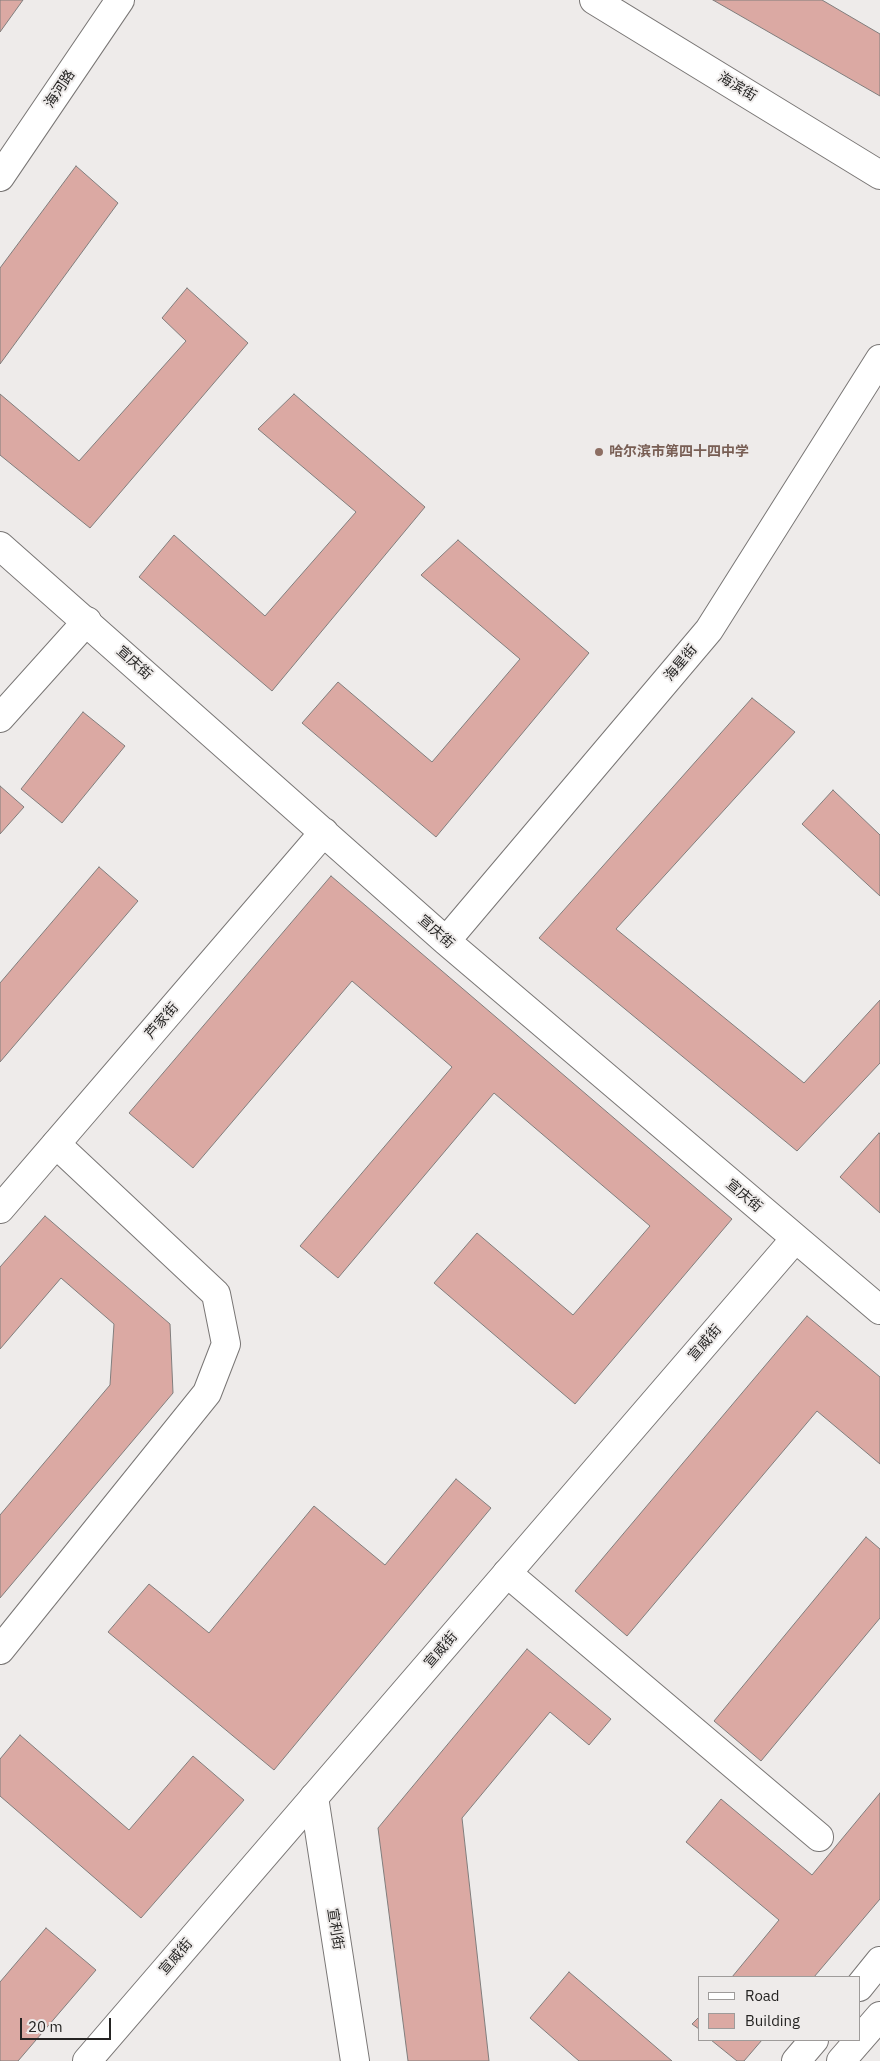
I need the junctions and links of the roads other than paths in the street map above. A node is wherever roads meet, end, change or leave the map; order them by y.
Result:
1 (120, 0) edge
2 (594, 0) edge
3 (880, 175) edge
4 (0, 177) edge
5 (880, 359) edge
6 (0, 546) edge
7 (87, 621) junction
8 (0, 718) edge
9 (324, 832) junction
10 (446, 941) junction
11 (56, 1144) junction
12 (0, 1209) edge
13 (795, 1239) junction
14 (880, 1310) edge
15 (507, 1573) junction
16 (0, 1650) edge
17 (314, 1797) junction
18 (820, 1837) dead end
19 (880, 1961) edge
20 (860, 1986) edge
21 (880, 2016) edge
22 (860, 2040) edge
23 (813, 2041) edge
24 (859, 2041) edge
25 (87, 2061) edge
26 (355, 2061) edge
27 (796, 2061) edge
28 (842, 2061) edge

1 - 4 main road, 海河路
2 - 3 main road, 海滨街
5 - 10 main road, 海星街
6 - 7 main road, 宣庆街
7 - 8 main road
7 - 9 main road, 宣庆街
9 - 10 main road, 宣庆街
9 - 11 main road, 芦家街
10 - 13 main road, 宣庆街
11 - 12 main road, 芦家街
11 - 16 main road
13 - 14 main road, 宣庆街
13 - 15 main road, 宣威街
15 - 17 main road, 宣威街
15 - 18 main road
17 - 25 main road, 宣威街
17 - 26 main road, 宣利街
19 - 20 main road
21 - 22 main road
23 - 27 main road
24 - 28 main road

